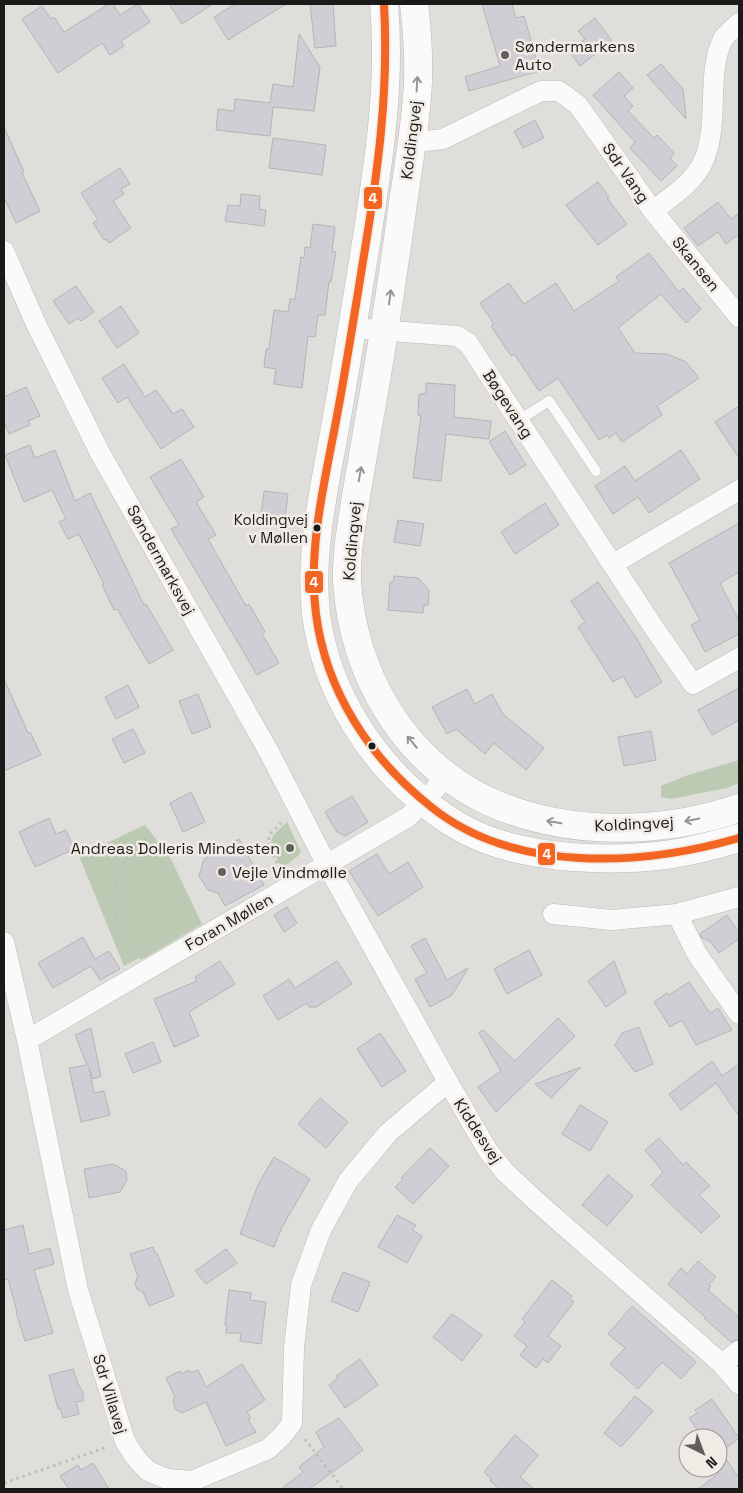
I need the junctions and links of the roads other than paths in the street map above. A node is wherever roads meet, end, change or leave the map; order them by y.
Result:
1 (384, 4) edge
2 (414, 4) edge
3 (739, 23) edge
4 (411, 140) junction
5 (652, 211) junction
6 (4, 251) edge
7 (739, 317) edge
8 (352, 328) junction
9 (385, 330) junction
10 (519, 420) junction
11 (596, 472) dead end
12 (739, 490) edge
13 (612, 564) junction
14 (739, 658) edge
15 (447, 776) junction
16 (424, 802) junction
17 (739, 808) edge
18 (739, 838) edge
19 (327, 865) junction
20 (739, 897) edge
21 (553, 914) dead end
22 (677, 914) junction
23 (4, 942) edge
24 (739, 1014) edge
25 (27, 1040) junction
26 (448, 1082) junction
27 (739, 1351) edge
28 (722, 1364) junction
29 (739, 1384) edge

1 - 8 main road, Koldingvej
4 -> 2 main road, Koldingvej
3 - 5 street, Sdr Vang
4 - 5 street, Sdr Vang
9 -> 4 main road, Koldingvej
5 - 7 street, Skansen
6 - 19 street, Søndermarksvej
8 - 9 street, Bøgevang
8 - 16 main road, Koldingvej
9 - 10 street, Bøgevang
15 -> 9 main road, Koldingvej
10 - 11 lane
10 - 13 street, Bøgevang
12 - 13 street
13 - 14 street, Bøgevang
15 - 16 street, Foran Møllen
17 -> 15 main road, Koldingvej
16 - 18 main road, Koldingvej
16 - 19 street, Foran Møllen
19 - 25 street, Foran Møllen
19 - 26 street, Kiddesvej
20 - 22 street
21 - 22 street
22 - 24 street
23 - 25 street, Sdr Villavej
25 - 26 street, Sdr Villavej
26 - 28 street, Kiddesvej
27 - 28 street
28 - 29 street, Kiddesvej

